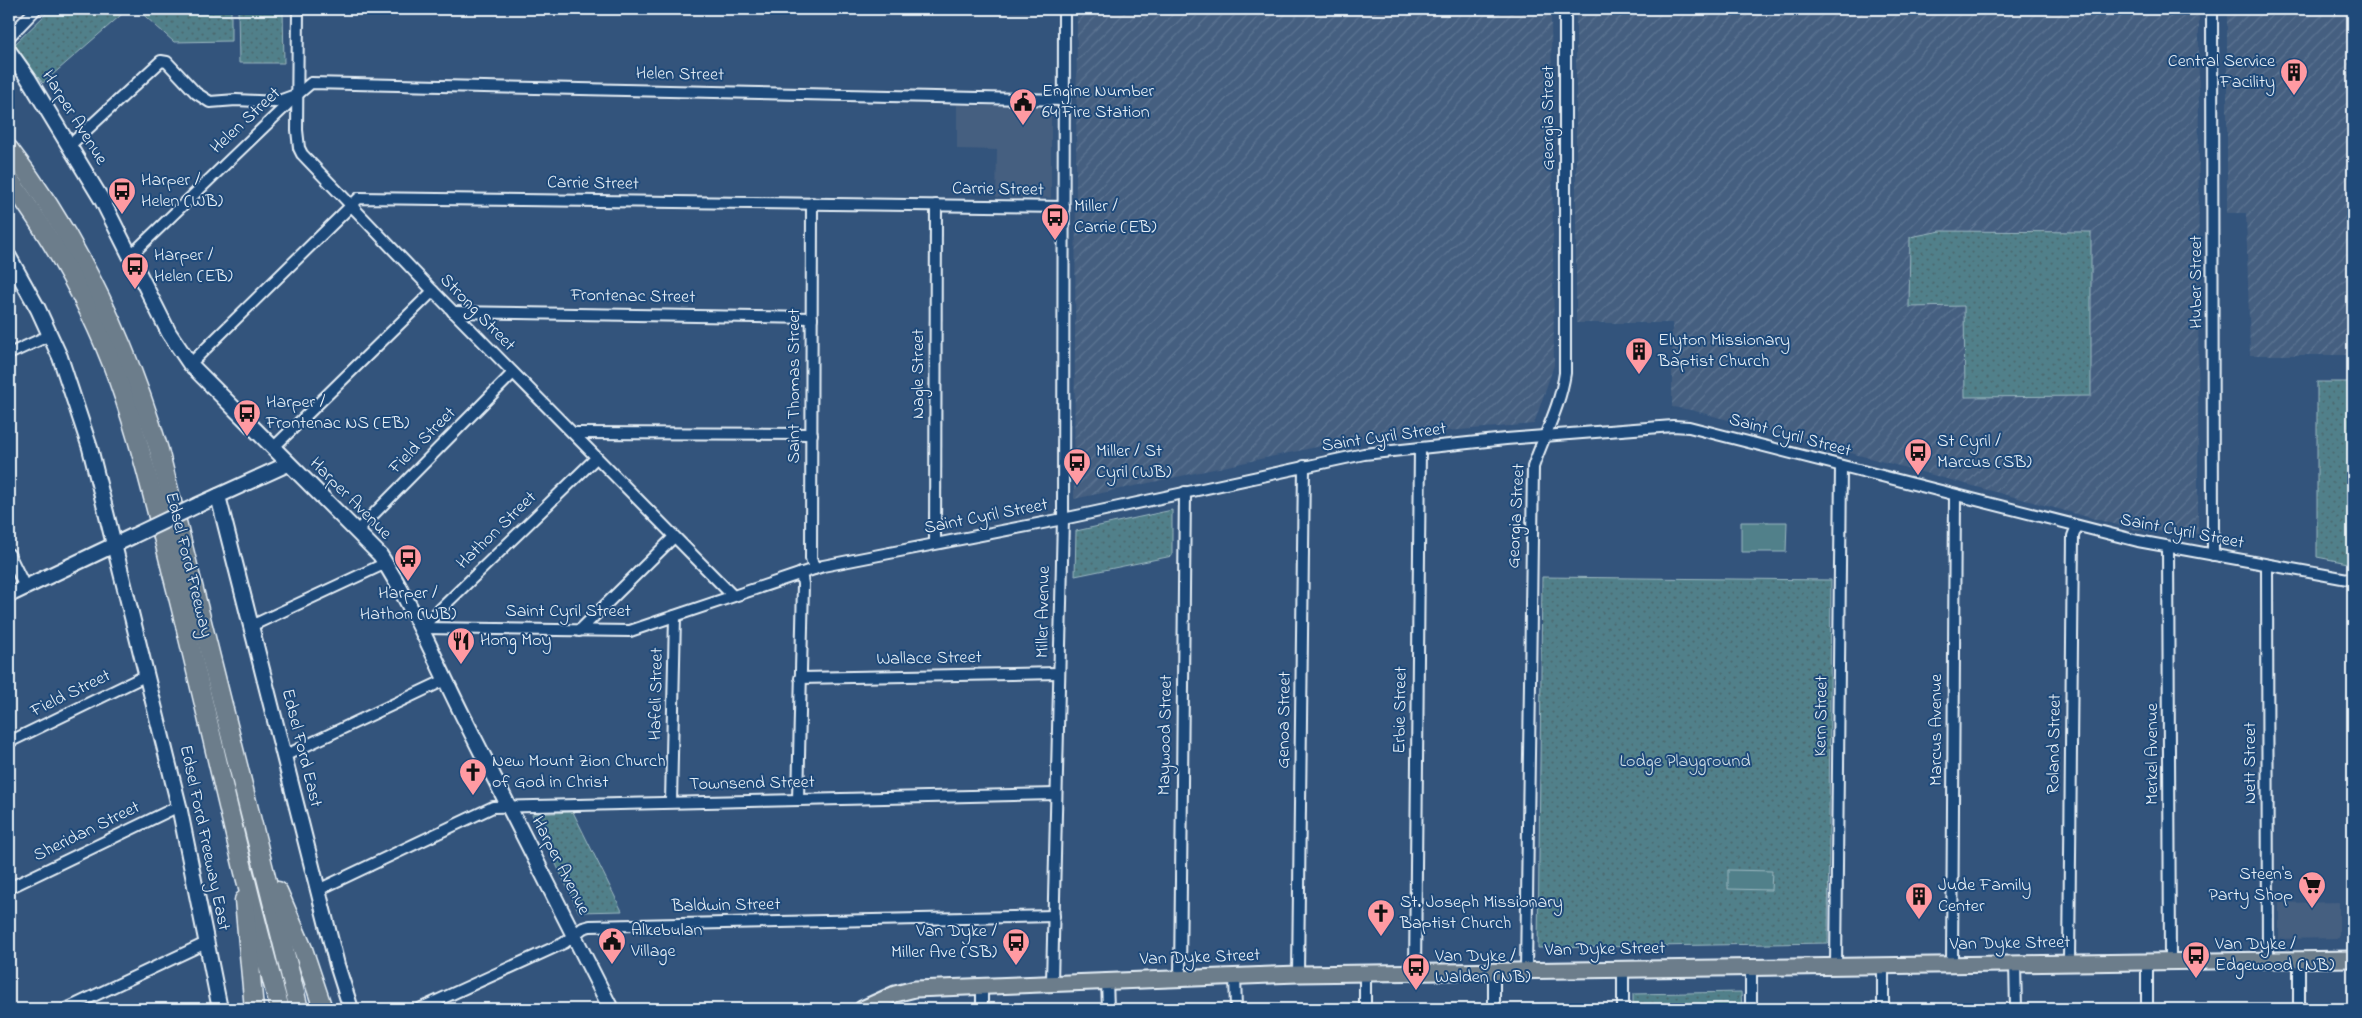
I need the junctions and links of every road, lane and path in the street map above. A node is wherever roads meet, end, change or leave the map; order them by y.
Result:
1 (36, 9) edge
2 (298, 9) edge
3 (1064, 9) edge
4 (1565, 9) edge
5 (2212, 9) edge
6 (9, 37) edge
7 (9, 51) edge
8 (298, 94) junction
9 (1064, 100) junction
10 (69, 146) junction
11 (9, 149) edge
12 (9, 179) edge
13 (812, 203) junction
14 (351, 205) junction
15 (936, 205) junction
16 (1064, 207) junction
17 (130, 256) junction
18 (9, 257) edge
19 (433, 291) junction
20 (453, 312) junction
21 (812, 318) junction
22 (50, 335) junction
23 (9, 354) edge
24 (190, 364) junction
25 (513, 373) junction
26 (574, 433) junction
27 (812, 434) junction
28 (1543, 436) junction
29 (273, 448) junction
30 (1420, 448) junction
31 (596, 458) junction
32 (288, 464) junction
33 (1304, 466) junction
34 (1841, 466) junction
35 (1185, 492) junction
36 (218, 496) junction
37 (1955, 496) junction
38 (1063, 518) junction
39 (2077, 526) junction
40 (356, 532) junction
41 (674, 537) junction
42 (934, 543) junction
43 (114, 545) junction
44 (2168, 547) junction
45 (9, 554) edge
46 (2213, 555) junction
47 (386, 563) junction
48 (2266, 565) junction
49 (814, 568) junction
50 (801, 573) junction
51 (2353, 580) edge
52 (25, 587) junction
53 (9, 595) edge
54 (733, 596) junction
55 (675, 616) junction
56 (251, 626) junction
57 (421, 628) junction
58 (579, 631) junction
59 (1059, 673) junction
60 (147, 675) junction
61 (800, 678) junction
62 (445, 680) junction
63 (9, 742) edge
64 (284, 756) junction
65 (1056, 794) junction
66 (798, 800) junction
67 (671, 802) junction
68 (508, 805) junction
69 (179, 806) junction
70 (262, 858) junction
71 (244, 869) junction
72 (9, 888) edge
73 (318, 890) junction
74 (1054, 916) junction
75 (574, 935) junction
76 (208, 942) junction
77 (2353, 959) edge
78 (2170, 960) junction
79 (2268, 960) junction
80 (2299, 960) junction
81 (2147, 961) junction
82 (2068, 962) junction
83 (2015, 963) junction
84 (1952, 964) junction
85 (1883, 965) junction
86 (1836, 966) junction
87 (1751, 967) junction
88 (1623, 969) junction
89 (1526, 970) junction
90 (1494, 971) junction
91 (1415, 972) junction
92 (1364, 973) junction
93 (1298, 974) junction
94 (1235, 976) junction
95 (1180, 978) junction
96 (1107, 980) junction
97 (1052, 982) junction
98 (982, 985) junction
99 (66, 1009) edge
100 (220, 1009) edge
101 (254, 1009) edge
102 (280, 1009) edge
103 (299, 1009) edge
104 (323, 1009) edge
105 (351, 1009) edge
106 (419, 1009) edge
107 (611, 1009) edge
108 (862, 1009) edge
109 (982, 1009) edge
110 (1108, 1009) edge
111 (1236, 1009) edge
112 (1365, 1009) edge
113 (1494, 1009) edge
114 (1623, 1009) edge
115 (1751, 1009) edge
116 (1884, 1009) edge
117 (2016, 1009) edge
118 (2147, 1009) edge
119 (2299, 1009) edge

1 - 6 street
2 - 8 street, Strong Street
3 - 9 street, Miller Avenue
4 - 28 street, Georgia Street
5 - 46 street, Huber Street
7 - 10 street, Harper Avenue
8 - 9 street, Helen Street
8 - 10 street
8 - 14 street, Strong Street
8 - 17 street, Helen Street
9 - 16 street, Miller Avenue
10 - 17 street, Harper Avenue
11 - 70 highway, Edsel Ford Freeway
12 - 71 highway, Edsel Ford Freeway
13 - 14 street, Carrie Street
13 - 15 street, Carrie Street
13 - 21 street, Saint Thomas Street
14 - 19 street, Strong Street
14 - 24 street, Carrie Street
15 - 16 street, Carrie Street
15 - 42 street, Nagle Street
16 - 38 street, Miller Avenue
17 - 24 street, Harper Avenue
18 - 22 street
19 - 20 street, Strong Street
19 - 29 street
20 - 21 street, Frontenac Street
20 - 25 street, Strong Street
21 - 27 street, Saint Thomas Street
22 - 23 street
22 - 43 street
24 - 29 street, Harper Avenue
25 - 26 street, Strong Street
25 - 40 street, Field Street
26 - 27 street
26 - 31 street, Strong Street
27 - 49 street, Saint Thomas Street
28 - 30 street, Saint Cyril Street
28 - 34 street, Saint Cyril Street
28 - 89 street, Georgia Street
29 - 32 street, Harper Avenue
30 - 33 street, Saint Cyril Street
30 - 91 street, Erbie Street
31 - 41 street, Strong Street
31 - 57 street, Hathon Street
32 - 36 street
32 - 40 street, Harper Avenue
33 - 35 street, Saint Cyril Street
33 - 93 street, Genoa Street
34 - 37 street, Saint Cyril Street
34 - 86 street, Kern Street
35 - 38 street, Saint Cyril Street
35 - 95 street, Maywood Street
36 - 43 street, bridge
36 - 56 street, Edsel Ford East
37 - 39 street, Saint Cyril Street
37 - 84 street, Marcus Avenue
38 - 42 street, Saint Cyril Street
38 - 59 street, Miller Avenue
39 - 44 street, Saint Cyril Street
39 - 82 street, Roland Street
40 - 47 street, Harper Avenue
41 - 54 street, Strong Street
41 - 58 street
42 - 49 street, Saint Cyril Street
43 - 52 street
43 - 60 street, Edsel Ford Freeway East
44 - 46 street, Saint Cyril Street
44 - 78 street, Merkel Avenue
45 - 52 street
46 - 48 street, Saint Cyril Street
47 - 56 street
47 - 57 street, Harper Avenue
48 - 51 street, Saint Cyril Street
48 - 79 street, Nett Street
49 - 50 street, Saint Cyril Street
50 - 54 street, Saint Cyril Street
50 - 61 street
52 - 53 street
54 - 55 street, Saint Cyril Street
55 - 58 street, Saint Cyril Street
55 - 67 street, Hafeli Street
56 - 64 street, Edsel Ford East
57 - 58 street, Saint Cyril Street
57 - 62 street, Harper Avenue
59 - 61 street, Wallace Street
59 - 65 street, Miller Avenue
60 - 63 street, Field Street
60 - 69 street, Edsel Ford Freeway East
61 - 66 street
62 - 64 street
62 - 68 street, Harper Avenue
64 - 73 street, Edsel Ford East
65 - 66 street, Townsend Street
65 - 74 street, Miller Avenue
66 - 67 street, Townsend Street
67 - 68 street, Townsend Street
68 - 73 street, Townsend Street
68 - 75 street, Harper Avenue
69 - 72 street, Sheridan Street
69 - 76 street, Edsel Ford Freeway East
70 - 103 highway, Edsel Ford Freeway
70 - 104 highway
71 - 101 highway
71 - 102 highway, Edsel Ford Freeway
73 - 105 street, Edsel Ford East
74 - 75 street, Baldwin Street
74 - 97 street, Miller Avenue
75 - 106 street, Baldwin Street
75 - 107 street, Harper Avenue
76 - 99 street
76 - 100 street, Edsel Ford Freeway East
77 - 80 main road, Van Dyke Street
78 - 79 main road, Van Dyke Street
78 - 81 main road, Van Dyke Street
79 - 80 main road, Van Dyke Street
80 - 119 street
81 - 82 main road, Van Dyke Street
81 - 118 street
82 - 83 main road, Van Dyke Street
83 - 84 main road, Van Dyke Street
83 - 117 street
84 - 85 main road, Van Dyke Street
85 - 86 main road, Van Dyke Street
85 - 116 street
86 - 87 main road, Van Dyke Street
87 - 88 main road, Van Dyke Street
87 - 115 street
88 - 89 main road, Van Dyke Street
88 - 114 street
89 - 90 main road, Van Dyke Street
90 - 91 main road, Van Dyke Street
90 - 113 street
91 - 92 main road, Van Dyke Street
92 - 93 main road, Van Dyke Street
92 - 112 street
93 - 94 main road, Van Dyke Street
94 - 95 main road, Van Dyke Street
94 - 111 street
95 - 96 main road, Van Dyke Street
96 - 97 main road, Van Dyke Street
96 - 110 street
97 - 98 main road, Van Dyke Street
98 - 108 main road, Van Dyke Street
98 - 109 street

